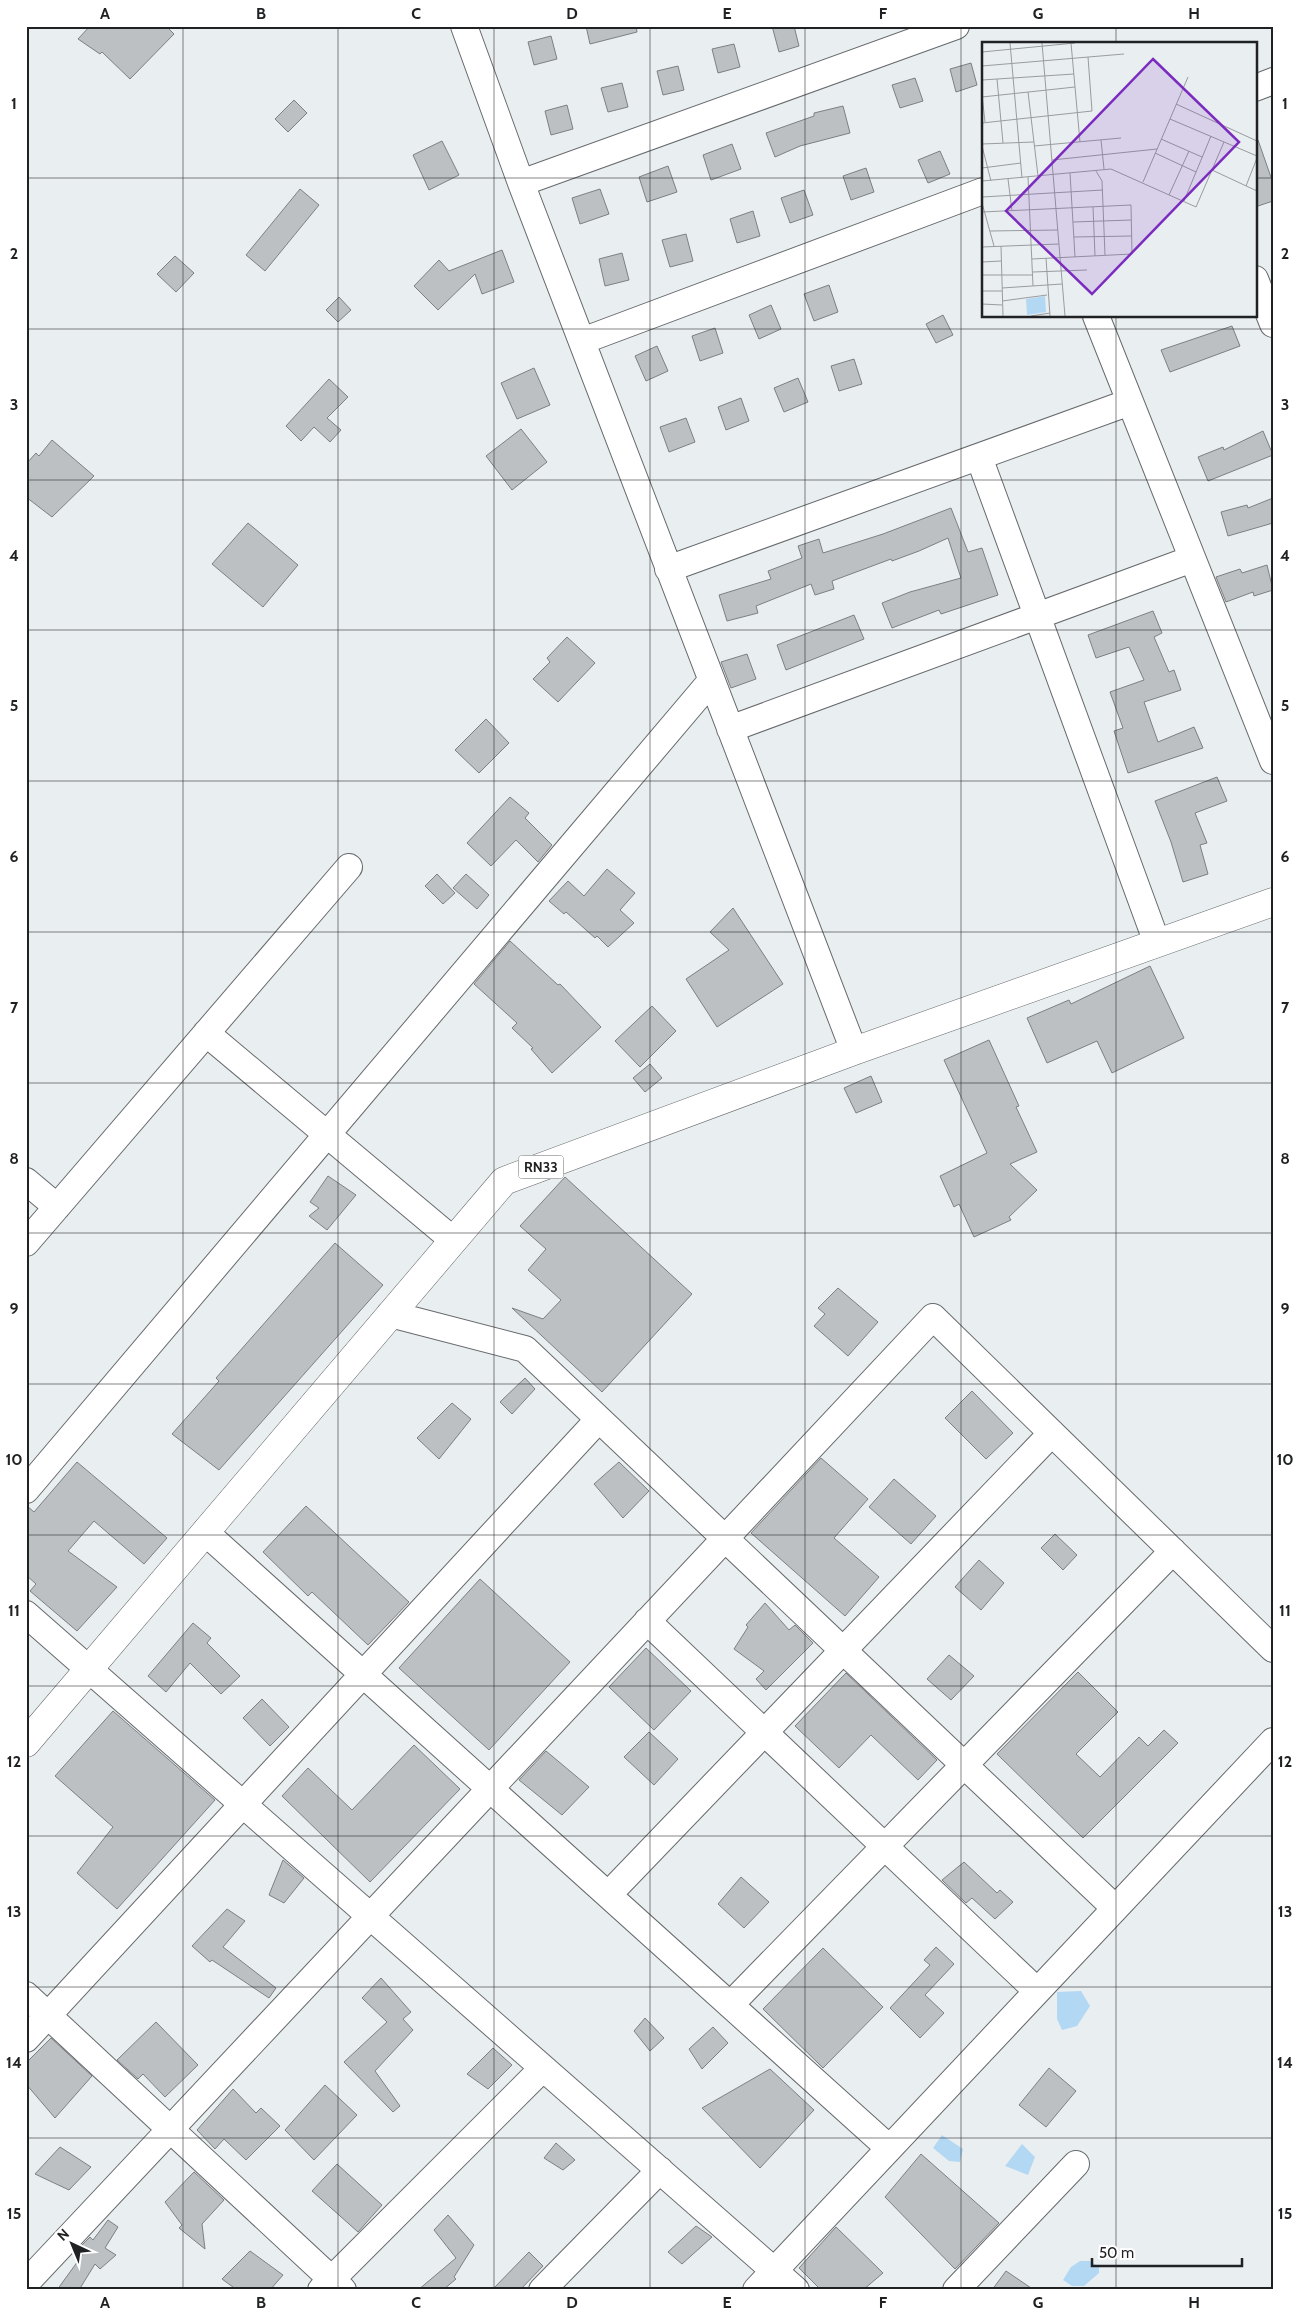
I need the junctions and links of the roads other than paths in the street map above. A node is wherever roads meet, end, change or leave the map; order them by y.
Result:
1 (464, 26) edge
2 (956, 26) edge
3 (1273, 82) edge
4 (1256, 88) edge
5 (521, 183) junction
6 (982, 191) edge
7 (1256, 282) edge
8 (1097, 318) edge
9 (1273, 324) edge
10 (582, 341) junction
11 (1130, 402) junction
12 (979, 457) junction
13 (1192, 559) junction
14 (668, 569) junction
15 (1037, 616) junction
16 (711, 681) junction
17 (730, 729) junction
18 (1273, 761) edge
19 (349, 867) dead end
20 (1273, 902) edge
21 (1157, 943) junction
22 (206, 1033) junction
23 (854, 1051) junction
24 (327, 1134) junction
25 (26, 1180) edge
26 (57, 1207) junction
27 (453, 1240) junction
28 (26, 1243) edge
29 (390, 1314) junction
30 (599, 1419) junction
31 (1052, 1433) junction
32 (26, 1490) edge
33 (205, 1532) junction
34 (725, 1538) junction
35 (1173, 1551) junction
36 (26, 1614) edge
37 (647, 1621) junction
38 (1273, 1649) edge
39 (843, 1650) junction
40 (90, 1670) junction
41 (363, 1674) junction
42 (764, 1732) junction
43 (1273, 1741) edge
44 (26, 1743) edge
45 (964, 1765) junction
46 (490, 1788) junction
47 (243, 1804) junction
48 (884, 1846) junction
49 (608, 1894) junction
50 (1116, 1908) junction
51 (370, 1916) junction
52 (1037, 1991) junction
53 (26, 1995) edge
54 (730, 2005) junction
55 (48, 2015) junction
56 (26, 2039) edge
57 (543, 2068) junction
58 (170, 2129) junction
59 (889, 2148) junction
60 (1076, 2164) dead end
61 (660, 2170) junction
62 (31, 2268) edge
63 (774, 2271) junction
64 (332, 2286) edge
65 (542, 2290) edge
66 (756, 2290) edge
67 (796, 2290) edge
68 (956, 2290) edge

1 - 5 street
2 - 5 street
3 - 4 street
5 - 10 street
6 - 10 street
7 - 9 street
8 - 11 street
10 - 14 street
11 - 12 street
11 - 13 street
12 - 14 street
12 - 15 street
13 - 15 street
13 - 18 street
14 - 16 street
15 - 17 street
15 - 21 street
16 - 17 street
16 - 24 street
17 - 23 street
19 - 22 street
20 - 21 main road, RN33
21 - 23 main road, RN33
22 - 24 street
22 - 26 street
23 - 27 main road, RN33
24 - 27 street
24 - 32 street
25 - 26 street
26 - 28 street
27 - 29 main road, RN33
29 - 30 street
29 - 33 main road, RN33
30 - 34 street
30 - 41 street
31 - 34 street
31 - 35 street
31 - 39 street
33 - 40 main road, RN33
33 - 41 street
34 - 37 street
34 - 39 street
35 - 38 street
35 - 45 street
36 - 40 street
37 - 42 street
37 - 46 street
39 - 42 street
39 - 45 street
40 - 44 main road, RN33
40 - 47 street
41 - 46 street
41 - 47 street
42 - 48 street
42 - 49 street
43 - 50 street
45 - 48 street
45 - 50 street
46 - 49 street
46 - 51 street
47 - 51 street
47 - 55 street
48 - 52 street
48 - 54 street
49 - 54 street
50 - 52 street
51 - 57 street
51 - 58 street
52 - 59 street
53 - 55 street
54 - 59 street
55 - 56 street
55 - 58 street
57 - 61 street
57 - 64 street
58 - 62 street
58 - 64 street
59 - 63 street
60 - 68 street
61 - 63 street
61 - 65 street
63 - 66 street
63 - 67 street

